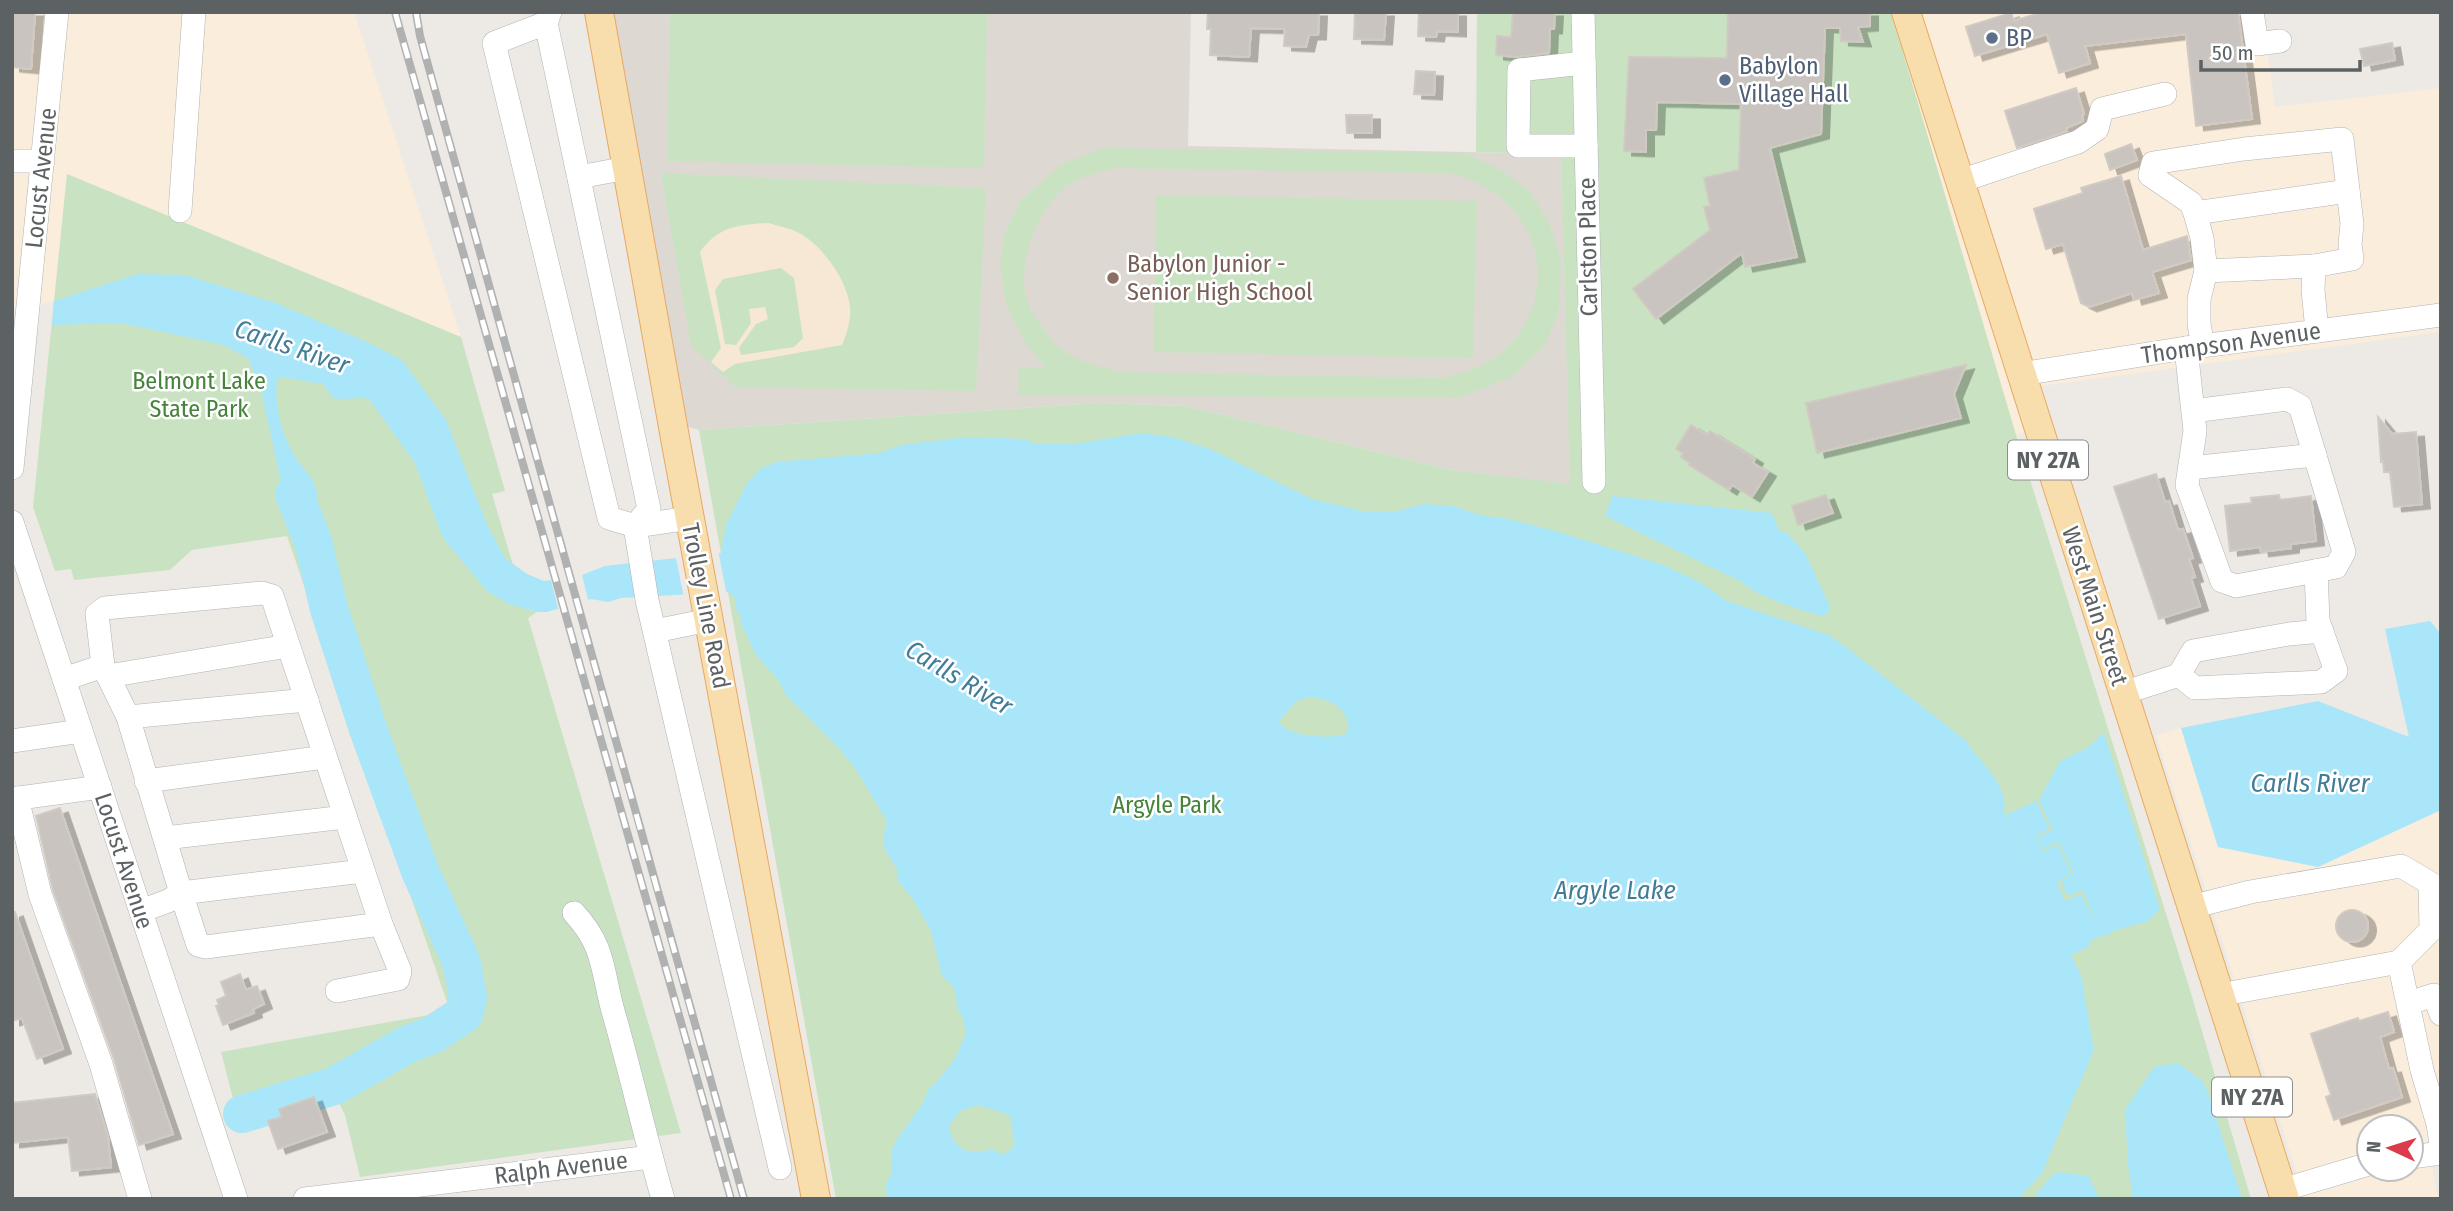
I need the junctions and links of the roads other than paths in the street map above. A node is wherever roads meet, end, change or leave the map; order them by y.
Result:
1 (57, 12) edge
2 (194, 12) edge
3 (599, 12) edge
4 (1583, 12) edge
5 (1906, 12) edge
6 (2252, 12) edge
7 (548, 17) edge
8 (2280, 41) dead end
9 (1584, 63) junction
10 (2165, 94) dead end
11 (1586, 146) junction
12 (12, 161) edge
13 (43, 162) junction
14 (627, 168) junction
15 (579, 177) junction
16 (1960, 181) junction
17 (2348, 191) junction
18 (180, 211) dead end
19 (2195, 213) junction
20 (2314, 266) junction
21 (2206, 271) junction
22 (2441, 315) edge
23 (2317, 331) junction
24 (2195, 347) junction
25 (2021, 374) junction
26 (2193, 411) junction
27 (2315, 455) junction
28 (12, 468) edge
29 (2190, 468) junction
30 (1594, 482) dead end
31 (690, 518) junction
32 (12, 522) edge
33 (635, 526) junction
34 (2316, 571) junction
35 (707, 610) junction
36 (655, 631) junction
37 (2322, 631) junction
38 (289, 646) junction
39 (106, 671) junction
40 (2179, 675) junction
41 (64, 679) junction
42 (2123, 693) junction
43 (307, 700) junction
44 (128, 717) junction
45 (81, 731) junction
46 (12, 741) edge
47 (325, 757) junction
48 (146, 780) junction
49 (100, 788) junction
50 (15, 799) edge
51 (345, 817) junction
52 (165, 838) junction
53 (363, 871) junction
54 (181, 893) junction
55 (2191, 907) junction
56 (141, 911) junction
57 (574, 913) dead end
58 (381, 924) junction
59 (2399, 962) junction
60 (337, 991) dead end
61 (2219, 995) junction
62 (2409, 1003) junction
63 (2441, 1014) edge
64 (2441, 1144) edge
65 (651, 1157) junction
66 (780, 1168) dead end
67 (2355, 1169) edge
68 (2283, 1194) edge
69 (140, 1199) edge
70 (236, 1199) edge
71 (305, 1199) edge
72 (663, 1199) edge
73 (816, 1199) edge

1 - 13 street, Locust Avenue
2 - 18 street
3 - 14 main road, Trolley Line Road
4 - 9 street, Carlston Place
5 - 16 main road, West Main Street / NY 27A
6 - 8 street
7 - 15 street
7 - 33 street
9 - 11 street, Carlston Place
9 - 11 street
10 - 16 street
11 - 30 street, Carlston Place
12 - 13 street
13 - 28 street, Locust Avenue
14 - 15 street
14 - 31 main road, Trolley Line Road
15 - 33 street
16 - 25 main road, West Main Street / NY 27A
17 - 19 street
17 - 19 street
17 - 20 street
19 - 21 street
20 - 21 street
20 - 23 street
21 - 24 street
22 - 23 street, Thompson Avenue
23 - 24 street, Thompson Avenue
24 - 25 street, Thompson Avenue
24 - 26 street
25 - 42 main road, West Main Street / NY 27A
26 - 27 street
26 - 29 street
27 - 29 street
27 - 34 street
29 - 34 street
31 - 33 street
31 - 35 main road, Trolley Line Road
32 - 41 street, Locust Avenue
33 - 36 street
34 - 37 street
35 - 36 street
35 - 73 main road, Trolley Line Road
36 - 66 street
37 - 40 street
37 - 40 street
38 - 39 street
38 - 39 street
38 - 43 street
39 - 41 street
39 - 44 street
40 - 42 street
41 - 45 street, Locust Avenue
42 - 55 main road, West Main Street / NY 27A
43 - 44 street
43 - 47 street
44 - 48 street
45 - 46 street
45 - 49 street, Locust Avenue
47 - 48 street
47 - 51 street
48 - 52 street
49 - 50 street
49 - 56 street, Locust Avenue
50 - 69 street
51 - 52 street
51 - 53 street
52 - 54 street
53 - 54 street
53 - 58 street
54 - 56 street
54 - 58 street
55 - 59 street
55 - 61 main road, West Main Street / NY 27A
56 - 70 street, Locust Avenue
57 - 65 street
58 - 60 street
59 - 61 street
59 - 62 street
61 - 68 main road, West Main Street / NY 27A
62 - 63 street
62 - 64 street
65 - 71 street, Ralph Avenue
65 - 72 street
67 - 68 street

